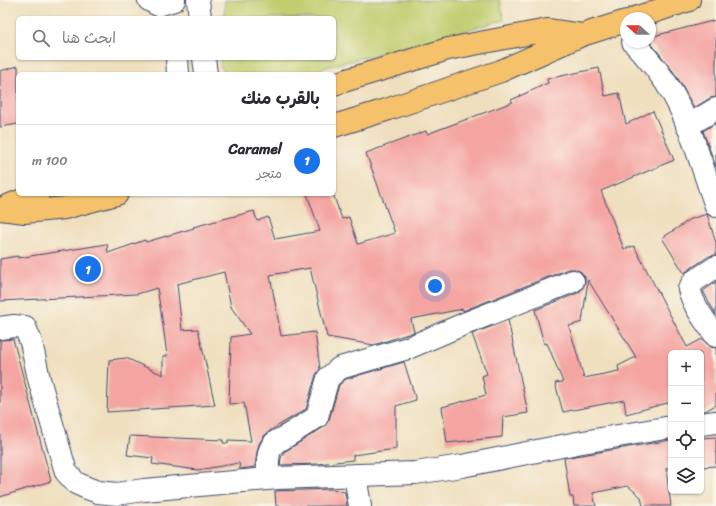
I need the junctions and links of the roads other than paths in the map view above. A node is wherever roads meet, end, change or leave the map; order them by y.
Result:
1 (147, 0) edge
2 (174, 0) edge
3 (198, 0) edge
4 (689, 0) edge
5 (656, 13) edge
6 (156, 16) edge
7 (200, 16) edge
8 (620, 26) edge
9 (582, 35) junction
10 (639, 48) edge
11 (177, 60) edge
12 (204, 60) edge
13 (178, 72) edge
14 (206, 72) edge
15 (336, 83) edge
16 (716, 109) edge
17 (336, 125) edge
18 (688, 126) junction
19 (33, 196) edge
20 (110, 196) edge
21 (716, 206) edge
22 (0, 209) edge
23 (716, 267) edge
24 (573, 282) dead end
25 (0, 328) edge
26 (716, 336) edge
27 (716, 422) edge
28 (704, 424) edge
29 (668, 428) edge
30 (355, 475) junction
31 (268, 479) junction
32 (88, 497) edge
33 (145, 498) edge
34 (360, 506) edge

1 - 2 street
1 - 6 street
3 - 7 street
4 - 5 main road
8 - 9 main road
9 - 15 main road
9 - 17 main road
10 - 18 street
11 - 13 street
12 - 14 street
16 - 18 street
18 - 21 street
19 - 22 main road
20 - 22 main road
23 - 26 street
24 - 31 street
25 - 32 street
27 - 28 street
29 - 30 street
30 - 31 street
30 - 34 street
31 - 33 street
32 - 33 street

